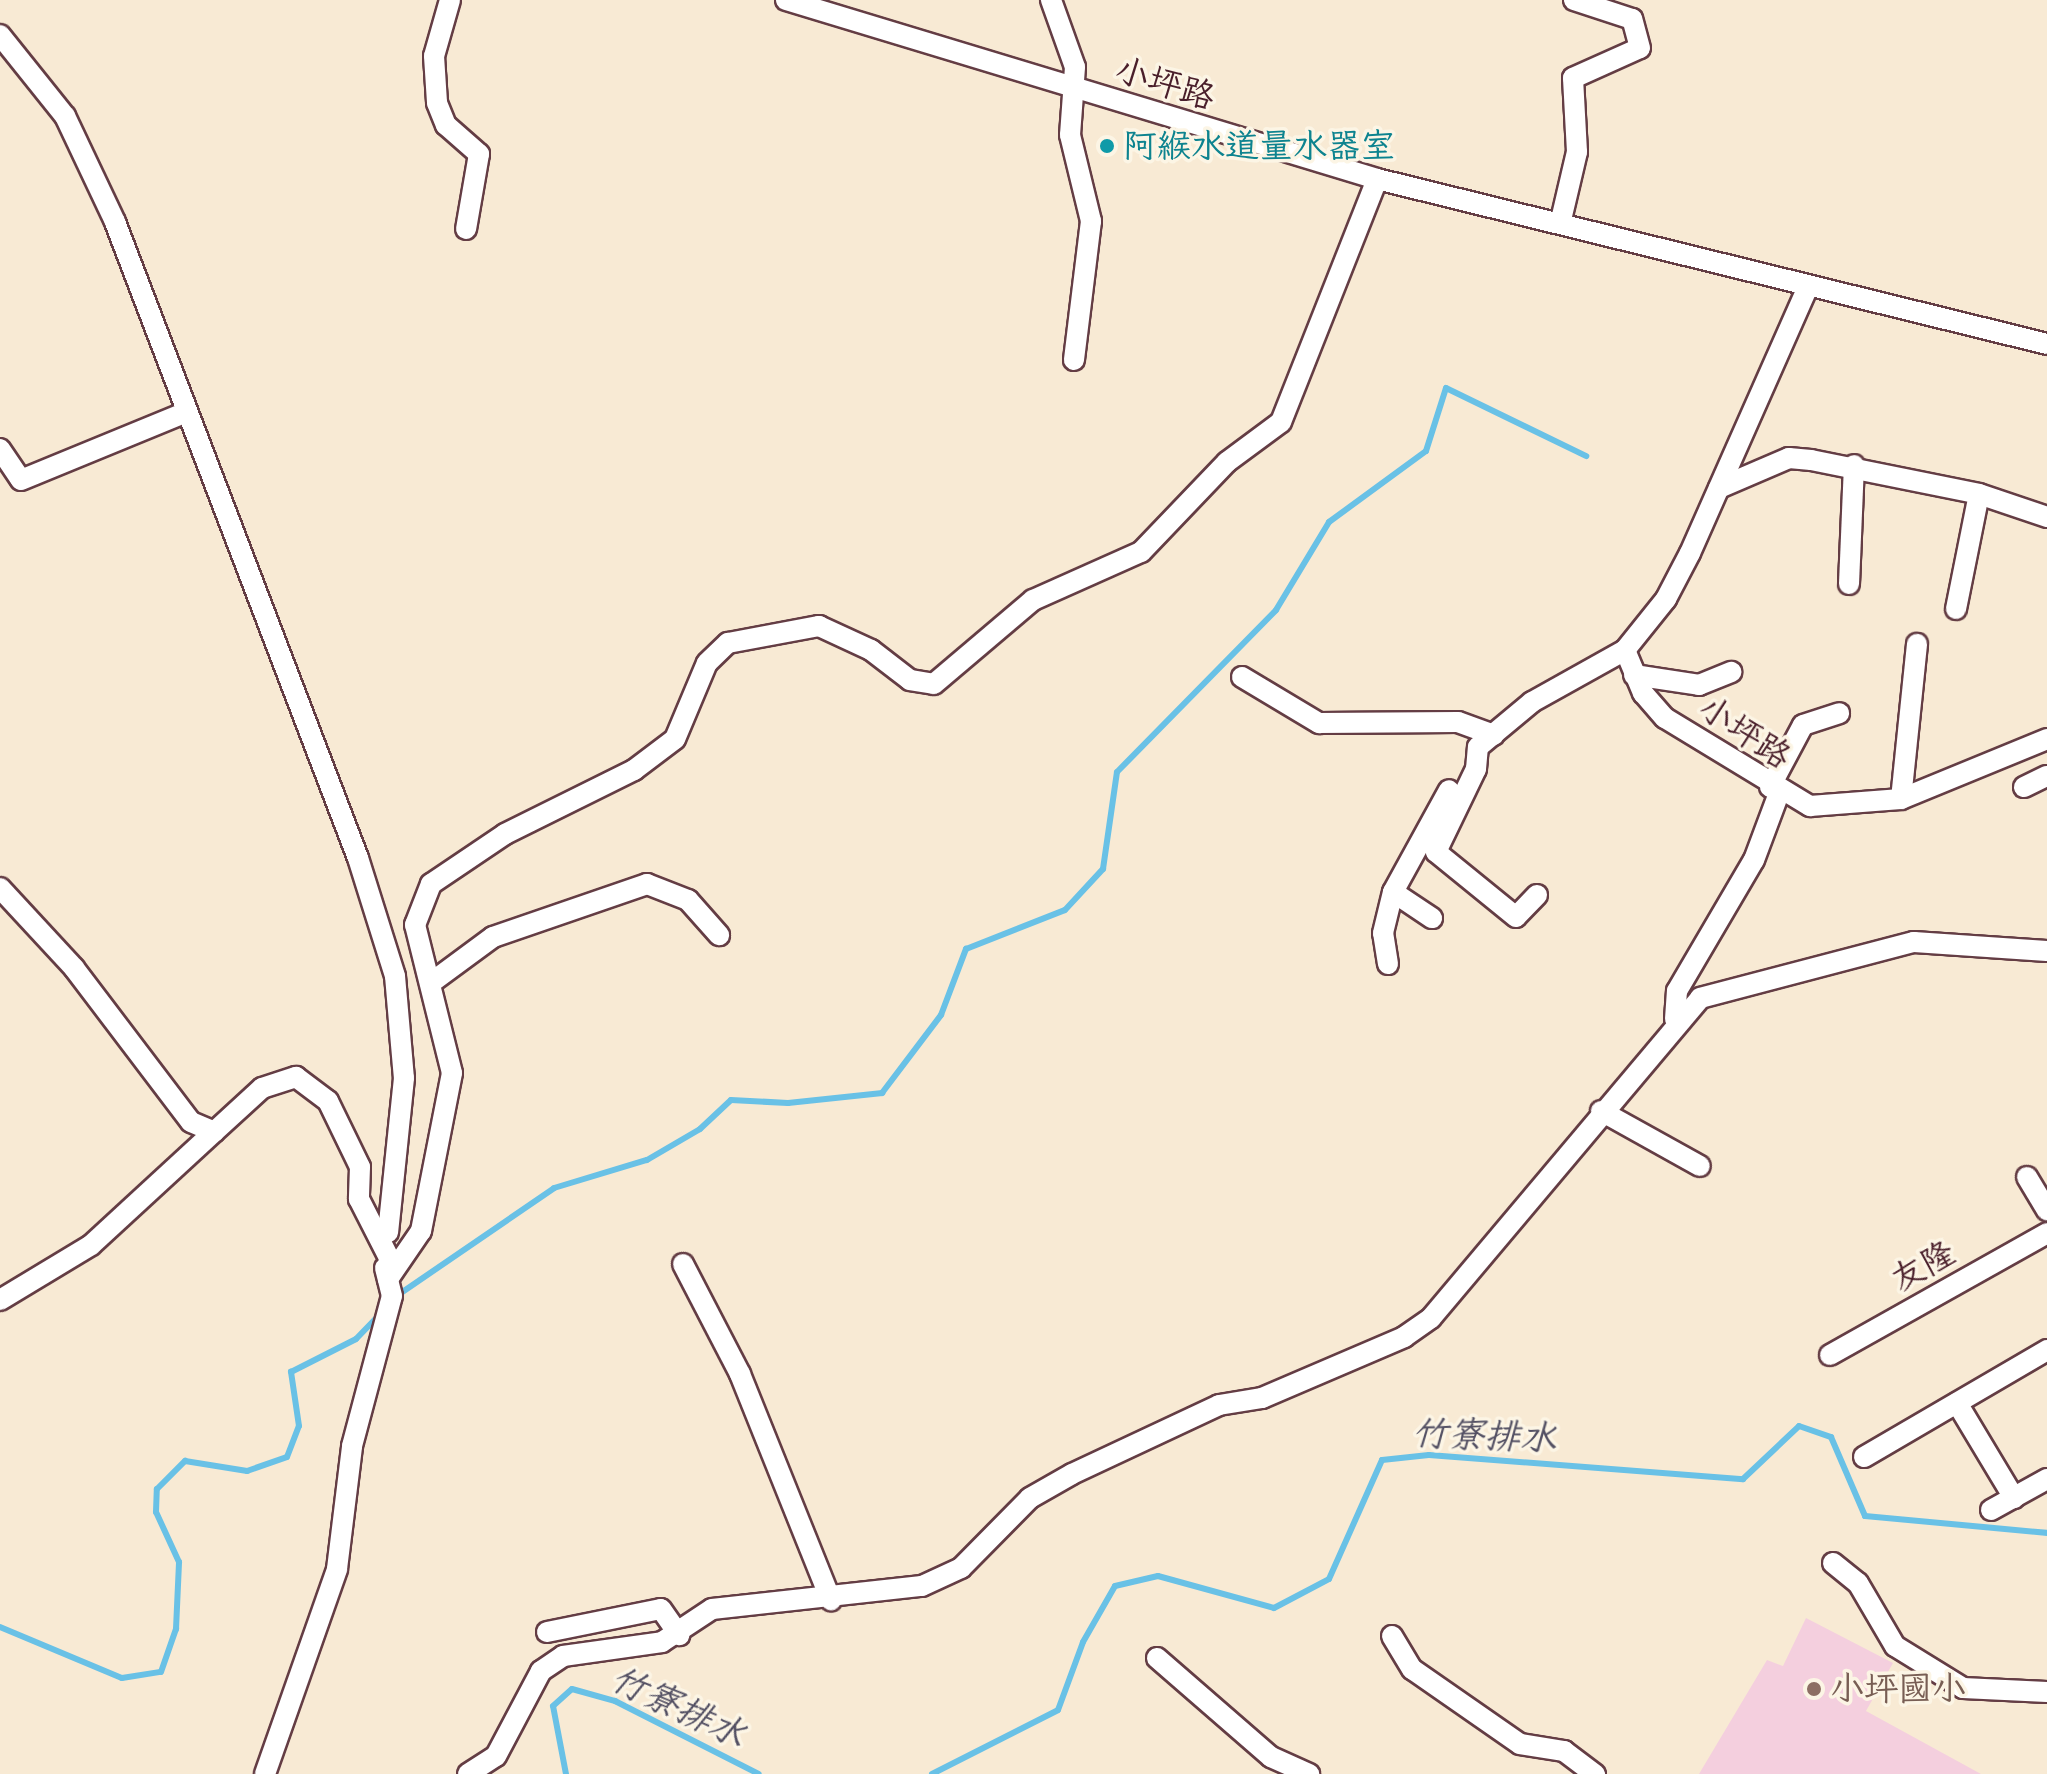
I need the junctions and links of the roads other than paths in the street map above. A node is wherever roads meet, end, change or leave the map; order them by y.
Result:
1 (450, 0) edge
2 (786, 0) edge
3 (1051, 0) edge
4 (1068, 0) edge
5 (1574, 0) edge
6 (827, 6) edge
7 (1062, 29) junction
8 (0, 35) edge
9 (1074, 89) junction
10 (1377, 179) junction
11 (1561, 220) junction
12 (466, 229) dead end
13 (1807, 289) junction
14 (2047, 344) edge
15 (1074, 360) dead end
16 (187, 412) junction
17 (0, 449) edge
18 (1854, 465) junction
19 (1719, 488) junction
20 (1979, 494) junction
21 (2047, 517) edge
22 (1849, 584) dead end
23 (1956, 609) dead end
24 (1917, 644) dead end
25 (1625, 650) junction
26 (1731, 672) dead end
27 (1634, 675) junction
28 (1242, 677) dead end
29 (1839, 713) dead end
30 (2047, 739) edge
31 (1486, 741) junction
32 (2047, 776) edge
33 (2024, 787) dead end
34 (1774, 790) junction
35 (1901, 799) junction
36 (0, 888) edge
37 (1393, 892) junction
38 (1537, 895) dead end
39 (1432, 918) dead end
40 (719, 935) dead end
41 (2047, 951) edge
42 (1388, 964) dead end
43 (432, 982) junction
44 (1675, 1019) junction
45 (1601, 1111) junction
46 (214, 1132) junction
47 (1700, 1166) dead end
48 (2027, 1177) dead end
49 (2047, 1210) edge
50 (388, 1232) dead end
51 (2047, 1233) edge
52 (683, 1264) dead end
53 (388, 1279) junction
54 (0, 1300) edge
55 (2047, 1350) edge
56 (1830, 1355) dead end
57 (1957, 1403) junction
58 (1864, 1457) dead end
59 (2047, 1479) edge
60 (2014, 1498) junction
61 (1991, 1510) dead end
62 (1833, 1563) dead end
63 (831, 1600) junction
64 (547, 1632) dead end
65 (679, 1635) junction
66 (1392, 1636) dead end
67 (1157, 1658) dead end
68 (2047, 1692) edge
69 (265, 1774) edge
70 (468, 1774) edge
71 (1309, 1774) edge
72 (1595, 1774) edge

1 - 12 street
2 - 6 street, 小坪路
3 - 7 street
4 - 7 street
5 - 11 street
6 - 9 street, 小坪路
7 - 9 street
8 - 16 street
9 - 10 street, 小坪路
9 - 15 street
10 - 11 street, 小坪路
10 - 43 street
11 - 13 street, 小坪路
13 - 14 street, 小坪路
13 - 19 street
16 - 17 street
16 - 50 street
18 - 19 street
18 - 20 street
18 - 22 street
19 - 25 street
20 - 21 street
20 - 23 street
24 - 35 street
25 - 27 street, 小坪路
25 - 31 street
26 - 27 street
27 - 34 street, 小坪路
28 - 31 street
29 - 34 street
30 - 35 street, 小坪路
31 - 37 street
31 - 38 street
32 - 33 street
34 - 35 street, 小坪路
34 - 44 street
36 - 46 street
37 - 39 street
37 - 42 street
40 - 43 street
41 - 44 street
43 - 53 street
44 - 45 street
45 - 47 street
45 - 63 street
46 - 53 street
46 - 54 street
48 - 49 street
51 - 56 street, 友隆
52 - 63 street
53 - 69 street
55 - 57 street
57 - 58 street
57 - 60 street
59 - 60 street
60 - 61 street
62 - 68 street
63 - 65 street
64 - 65 street
65 - 70 street
66 - 72 street
67 - 71 street

